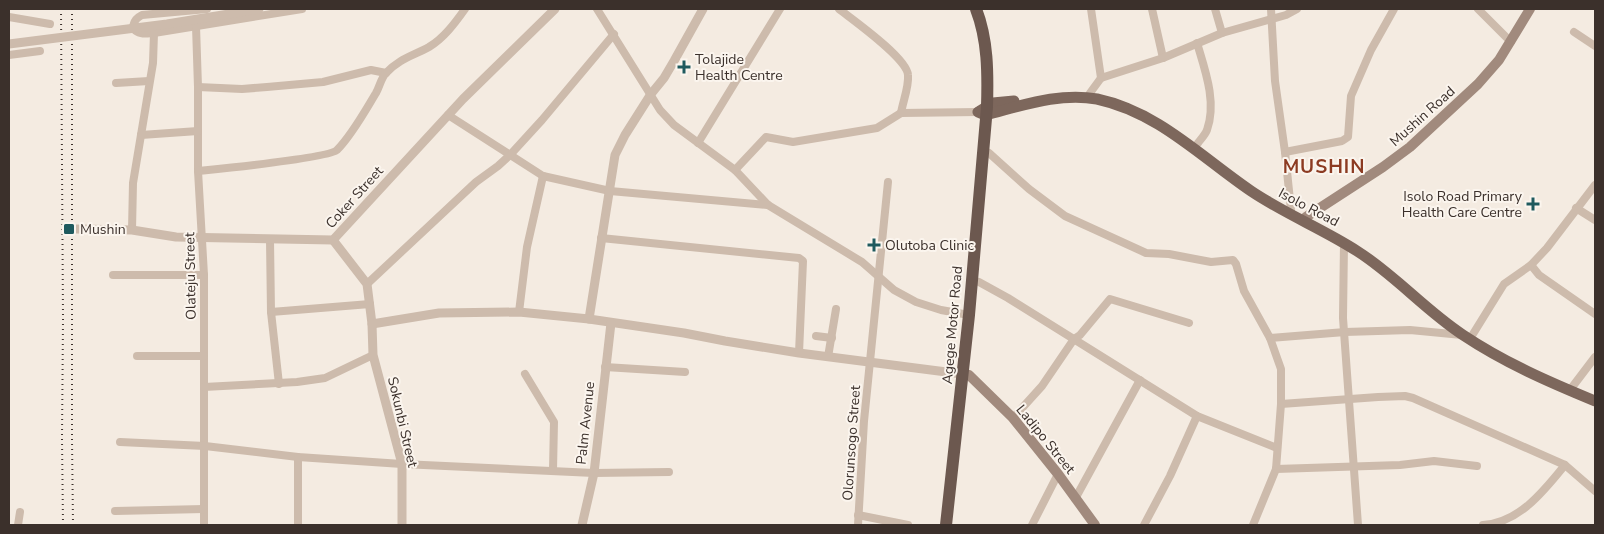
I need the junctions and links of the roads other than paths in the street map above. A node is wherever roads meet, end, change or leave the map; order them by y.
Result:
1 (203, 9) edge
2 (259, 9) edge
3 (302, 9) edge
4 (465, 9) edge
5 (555, 9) edge
6 (597, 9) edge
7 (703, 9) edge
8 (780, 9) edge
9 (839, 9) edge
10 (976, 9) edge
11 (984, 9) edge
12 (1091, 9) edge
13 (1152, 9) edge
14 (1215, 9) edge
15 (1271, 9) edge
16 (1297, 9) edge
17 (1394, 9) edge
18 (1478, 9) edge
19 (1530, 9) edge
20 (11, 13) edge
21 (1272, 19) junction
22 (50, 24) dead end
23 (196, 26) junction
24 (1574, 32) dead end
25 (154, 33) junction
26 (1222, 33) junction
27 (614, 34) junction
28 (1512, 42) junction
29 (9, 44) edge
30 (1197, 44) junction
31 (1595, 46) edge
32 (40, 51) dead end
33 (9, 55) edge
34 (1162, 58) junction
35 (386, 73) junction
36 (1101, 78) junction
37 (149, 81) junction
38 (116, 83) dead end
39 (198, 87) junction
40 (1090, 93) junction
41 (650, 94) junction
42 (987, 110) junction
43 (901, 113) junction
44 (448, 115) junction
45 (198, 131) junction
46 (141, 134) junction
47 (698, 143) junction
48 (1198, 144) junction
49 (1286, 152) junction
50 (989, 153) junction
51 (510, 155) junction
52 (735, 170) junction
53 (198, 171) junction
54 (543, 176) junction
55 (888, 182) dead end
56 (1595, 185) edge
57 (610, 191) junction
58 (768, 205) junction
59 (1576, 208) junction
60 (1291, 210) junction
61 (1306, 217) junction
62 (1595, 220) edge
63 (76, 229) dead end
64 (132, 230) junction
65 (202, 238) junction
66 (601, 238) junction
67 (270, 240) junction
68 (333, 240) junction
69 (1344, 243) junction
70 (1531, 265) junction
71 (113, 275) dead end
72 (204, 275) junction
73 (878, 277) junction
74 (979, 282) junction
75 (367, 284) junction
76 (370, 304) junction
77 (836, 309) dead end
78 (271, 312) junction
79 (519, 312) junction
80 (1595, 314) edge
81 (969, 315) junction
82 (588, 319) junction
83 (611, 323) junction
84 (1188, 323) dead end
85 (372, 324) junction
86 (1345, 332) junction
87 (1468, 335) junction
88 (816, 336) dead end
89 (832, 338) junction
90 (1270, 338) junction
91 (1074, 339) junction
92 (799, 353) junction
93 (373, 355) junction
94 (137, 356) dead end
95 (204, 356) junction
96 (828, 357) junction
97 (1595, 357) edge
98 (870, 362) junction
99 (604, 367) junction
100 (685, 372) dead end
101 (525, 374) dead end
102 (966, 374) junction
103 (1140, 380) junction
104 (278, 384) junction
105 (1573, 386) junction
106 (204, 387) junction
107 (1595, 394) edge
108 (1348, 399) junction
109 (1595, 401) edge
110 (1281, 404) junction
111 (1197, 416) junction
112 (1013, 418) junction
113 (120, 442) dead end
114 (205, 446) junction
115 (1277, 448) junction
116 (298, 457) junction
117 (402, 464) junction
118 (1565, 464) junction
119 (1353, 466) junction
120 (1477, 466) dead end
121 (1276, 469) junction
122 (553, 470) junction
123 (669, 472) dead end
124 (594, 473) junction
125 (1058, 474) junction
126 (1595, 491) edge
127 (1075, 499) junction
128 (204, 509) junction
129 (115, 511) dead end
130 (20, 512) dead end
131 (858, 515) junction
132 (18, 525) edge
133 (204, 525) edge
134 (298, 525) edge
135 (402, 525) edge
136 (582, 525) edge
137 (858, 525) edge
138 (908, 525) edge
139 (946, 525) edge
140 (955, 525) edge
141 (1032, 525) edge
142 (1095, 525) edge
143 (1144, 525) edge
144 (1253, 525) edge
145 (1358, 525) edge
146 (1483, 525) edge

1 - 25 street
2 - 29 street, bridge
3 - 23 street
4 - 35 street
5 - 44 street, Coker Street
6 - 27 street
7 - 41 street
8 - 47 street
9 - 43 street
10 - 42 highway, Agege Motor Road
11 - 42 highway, Agege Motor Road
12 - 36 street
13 - 34 street
14 - 26 street
15 - 21 street
16 - 21 street
17 - 49 street
18 - 28 street
19 - 28 main road, Mushin Road
20 - 22 street
21 - 26 street
21 - 49 street
23 - 25 street
23 - 39 street, Olateju Street
24 - 31 street
25 - 37 street
26 - 30 street
27 - 41 street
27 - 51 street
28 - 61 main road, Mushin Road
30 - 34 street
30 - 48 street
32 - 33 street
34 - 36 street
35 - 39 street
35 - 53 street
36 - 40 street
37 - 38 street
37 - 46 street
39 - 45 street, Olateju Street
40 - 42 main road, Isolo Road
40 - 48 main road, Isolo Road
41 - 47 street
41 - 57 street
42 - 43 street
42 - 50 highway, Agege Motor Road
42 - 69 main road, Isolo Road
42 - 81 highway, Agege Motor Road
43 - 52 street
44 - 51 street
44 - 68 street, Coker Street
45 - 46 street
45 - 53 street, Olateju Street
46 - 64 street
47 - 52 street
48 - 60 main road, Isolo Road
49 - 60 street
50 - 74 highway, Agege Motor Road
50 - 90 street
51 - 54 street
51 - 75 street
52 - 58 street
53 - 65 street, Olateju Street
54 - 57 street
54 - 79 street
55 - 73 street, Olorunsogo Street
56 - 59 street
57 - 58 street
57 - 66 street
58 - 73 street
59 - 62 street
59 - 70 street
60 - 61 main road, Isolo Road
61 - 87 main road, Isolo Road
63 - 64 street, Coker Street
64 - 65 street, Coker Street
65 - 67 street, Coker Street
65 - 72 street, Olateju Street
66 - 82 street
66 - 92 street
67 - 68 street, Coker Street
67 - 78 street
68 - 75 street
69 - 86 street
69 - 87 main road, Isolo Road
70 - 80 street
70 - 87 street
71 - 72 street
72 - 95 street, Olateju Street
73 - 81 street
73 - 98 street, Olorunsogo Street
74 - 91 street
74 - 102 highway, Agege Motor Road
75 - 76 street, Sokunbi Street
76 - 78 street
76 - 85 street, Sokunbi Street
77 - 89 street
78 - 104 street
79 - 82 street
79 - 85 street
81 - 102 highway, Agege Motor Road
82 - 83 street
83 - 92 street
83 - 99 street, Palm Avenue
84 - 91 street
85 - 93 street, Sokunbi Street
86 - 87 street
86 - 90 street
86 - 108 street
87 - 105 main road, Isolo Road
87 - 109 main road, Isolo Road
88 - 89 street
89 - 96 street
90 - 110 street
91 - 103 street
91 - 112 street
92 - 96 street
93 - 104 street
93 - 117 street, Sokunbi Street
94 - 95 street
95 - 106 street, Olateju Street
96 - 98 street
97 - 105 street
98 - 102 street
98 - 131 street, Olorunsogo Street
99 - 100 street
99 - 124 street, Palm Avenue
101 - 122 street
102 - 112 main road, Ladipo Street
102 - 139 highway, Agege Motor Road
102 - 140 highway, Agege Motor Road
103 - 111 street
103 - 127 street
104 - 106 street
105 - 107 main road, Isolo Road
106 - 114 street, Olateju Street
108 - 110 street
108 - 118 street
108 - 119 street
110 - 115 street
111 - 115 street
111 - 143 street
112 - 125 main road, Ladipo Street
113 - 114 street
114 - 116 street
114 - 128 street, Olateju Street
115 - 121 street
116 - 117 street
116 - 134 street
117 - 122 street
117 - 135 street, Sokunbi Street
118 - 126 street
118 - 146 street
119 - 120 street
119 - 121 street
119 - 145 street
121 - 144 street
122 - 124 street
123 - 124 street
124 - 136 street, Palm Avenue
125 - 127 main road, Ladipo Street
125 - 141 street
127 - 142 main road, Ladipo Street
128 - 129 street
128 - 133 street, Olateju Street
130 - 132 street
131 - 137 street, Olorunsogo Street
131 - 138 street

